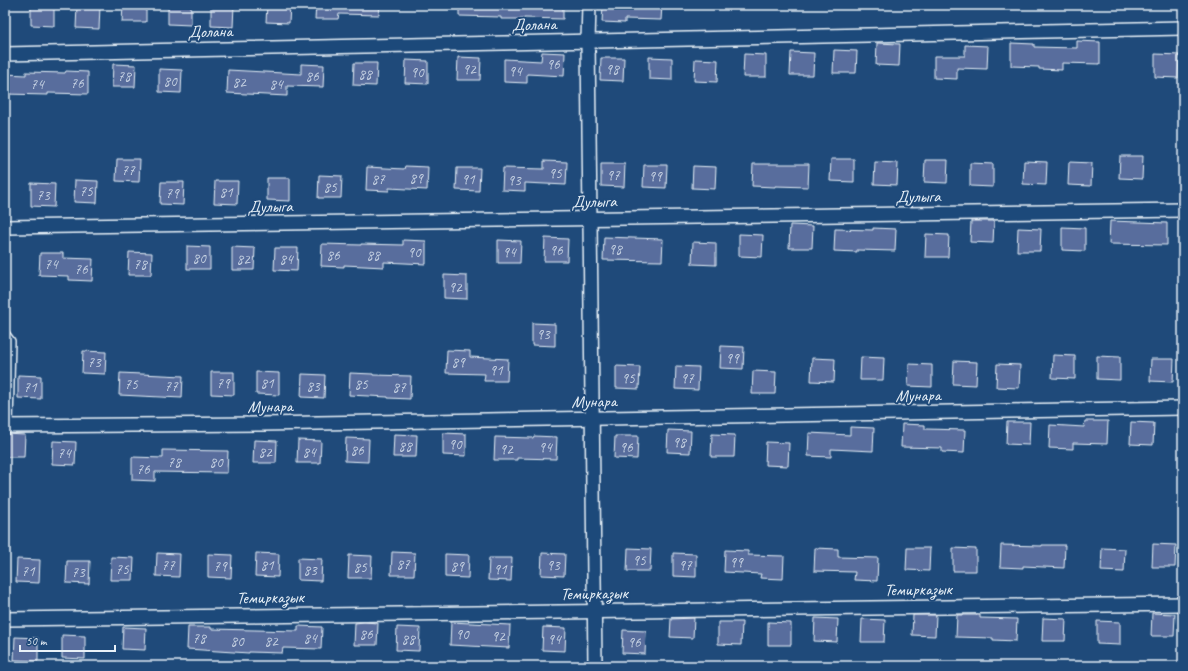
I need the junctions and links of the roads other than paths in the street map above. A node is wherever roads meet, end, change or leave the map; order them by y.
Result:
1 (588, 5) edge
2 (1183, 28) edge
3 (588, 41) junction
4 (5, 54) edge
5 (1183, 210) edge
6 (590, 219) junction
7 (5, 227) edge
8 (5, 333) edge
9 (1183, 408) edge
10 (592, 419) junction
11 (7, 426) edge
12 (1183, 604) edge
13 (595, 611) junction
14 (5, 619) edge
15 (595, 666) edge

1 - 3 street
2 - 3 street, Долана
3 - 4 street, Долана
3 - 6 street
5 - 6 street, Дулыга
6 - 7 street, Дулыга
6 - 10 street
8 - 11 lane
9 - 10 street, Мунара
10 - 11 street, Мунара
10 - 13 street
12 - 13 street, Темирказык
13 - 14 street, Темирказык
13 - 15 street

